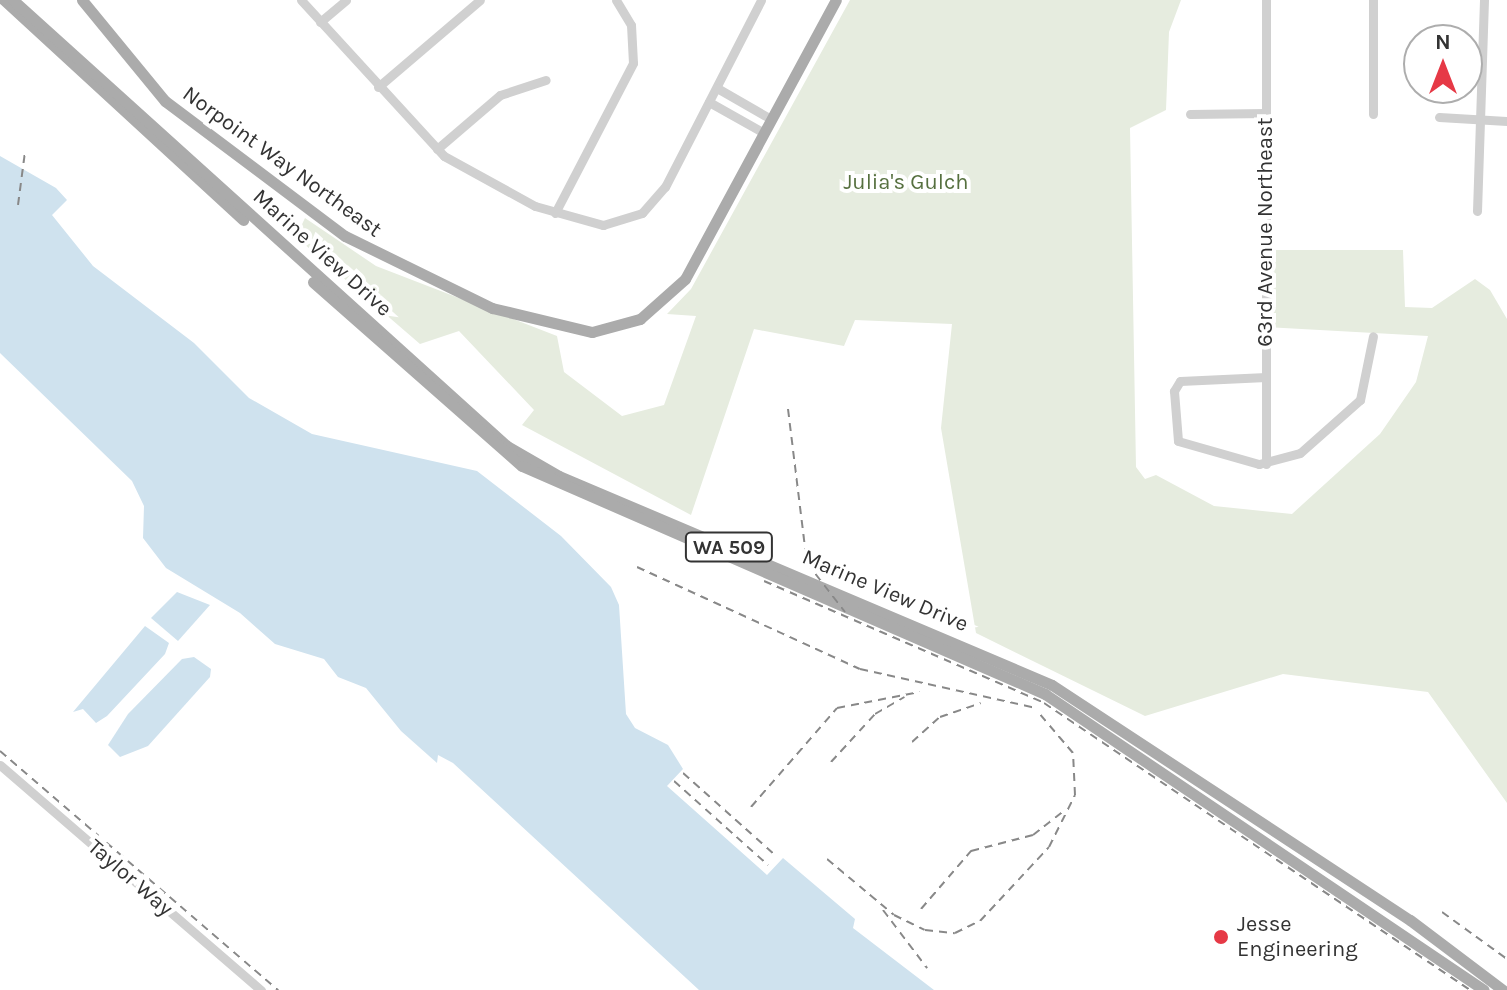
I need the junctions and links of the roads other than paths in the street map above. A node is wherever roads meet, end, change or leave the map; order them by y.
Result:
1 (82, 0) edge
2 (301, 0) edge
3 (346, 0) edge
4 (480, 0) edge
5 (616, 0) edge
6 (761, 0) edge
7 (836, 0) edge
8 (1266, 0) edge
9 (1373, 0) edge
10 (1484, 0) edge
11 (13, 2) edge
12 (320, 22) junction
13 (546, 80) dead end
14 (378, 87) junction
15 (717, 88) junction
16 (709, 102) junction
17 (1266, 113) junction
18 (1190, 114) dead end
19 (1373, 114) dead end
20 (1439, 117) dead end
21 (1485, 117) junction
22 (771, 119) junction
23 (1507, 121) edge
24 (764, 133) junction
25 (437, 149) junction
26 (1477, 211) dead end
27 (555, 213) junction
28 (1373, 336) dead end
29 (1266, 377) junction
30 (1266, 464) junction
31 (0, 765) edge
32 (261, 990) edge
33 (1484, 990) edge
34 (1503, 990) edge

1 - 24 main road, Norpoint Way Northeast
2 - 12 street
3 - 12 street
4 - 14 street
5 - 27 street
6 - 15 street
7 - 22 main road, Norpoint Way Northeast
8 - 17 street, 63rd Avenue Northeast
9 - 19 street
10 - 21 street
11 - 33 main road, Marine View Drive / WA 509
11 - 34 main road, Marine View Drive / WA 509
12 - 14 street
13 - 25 street
14 - 25 street
15 - 16 street
15 - 22 street
16 - 24 street
16 - 27 street
17 - 18 street
17 - 29 street, 63rd Avenue Northeast
20 - 21 street
21 - 23 street
21 - 26 street
22 - 24 main road, Norpoint Way Northeast
25 - 27 street
28 - 30 street
29 - 30 street, 63rd Avenue Northeast
29 - 30 street
31 - 32 street, Taylor Way

